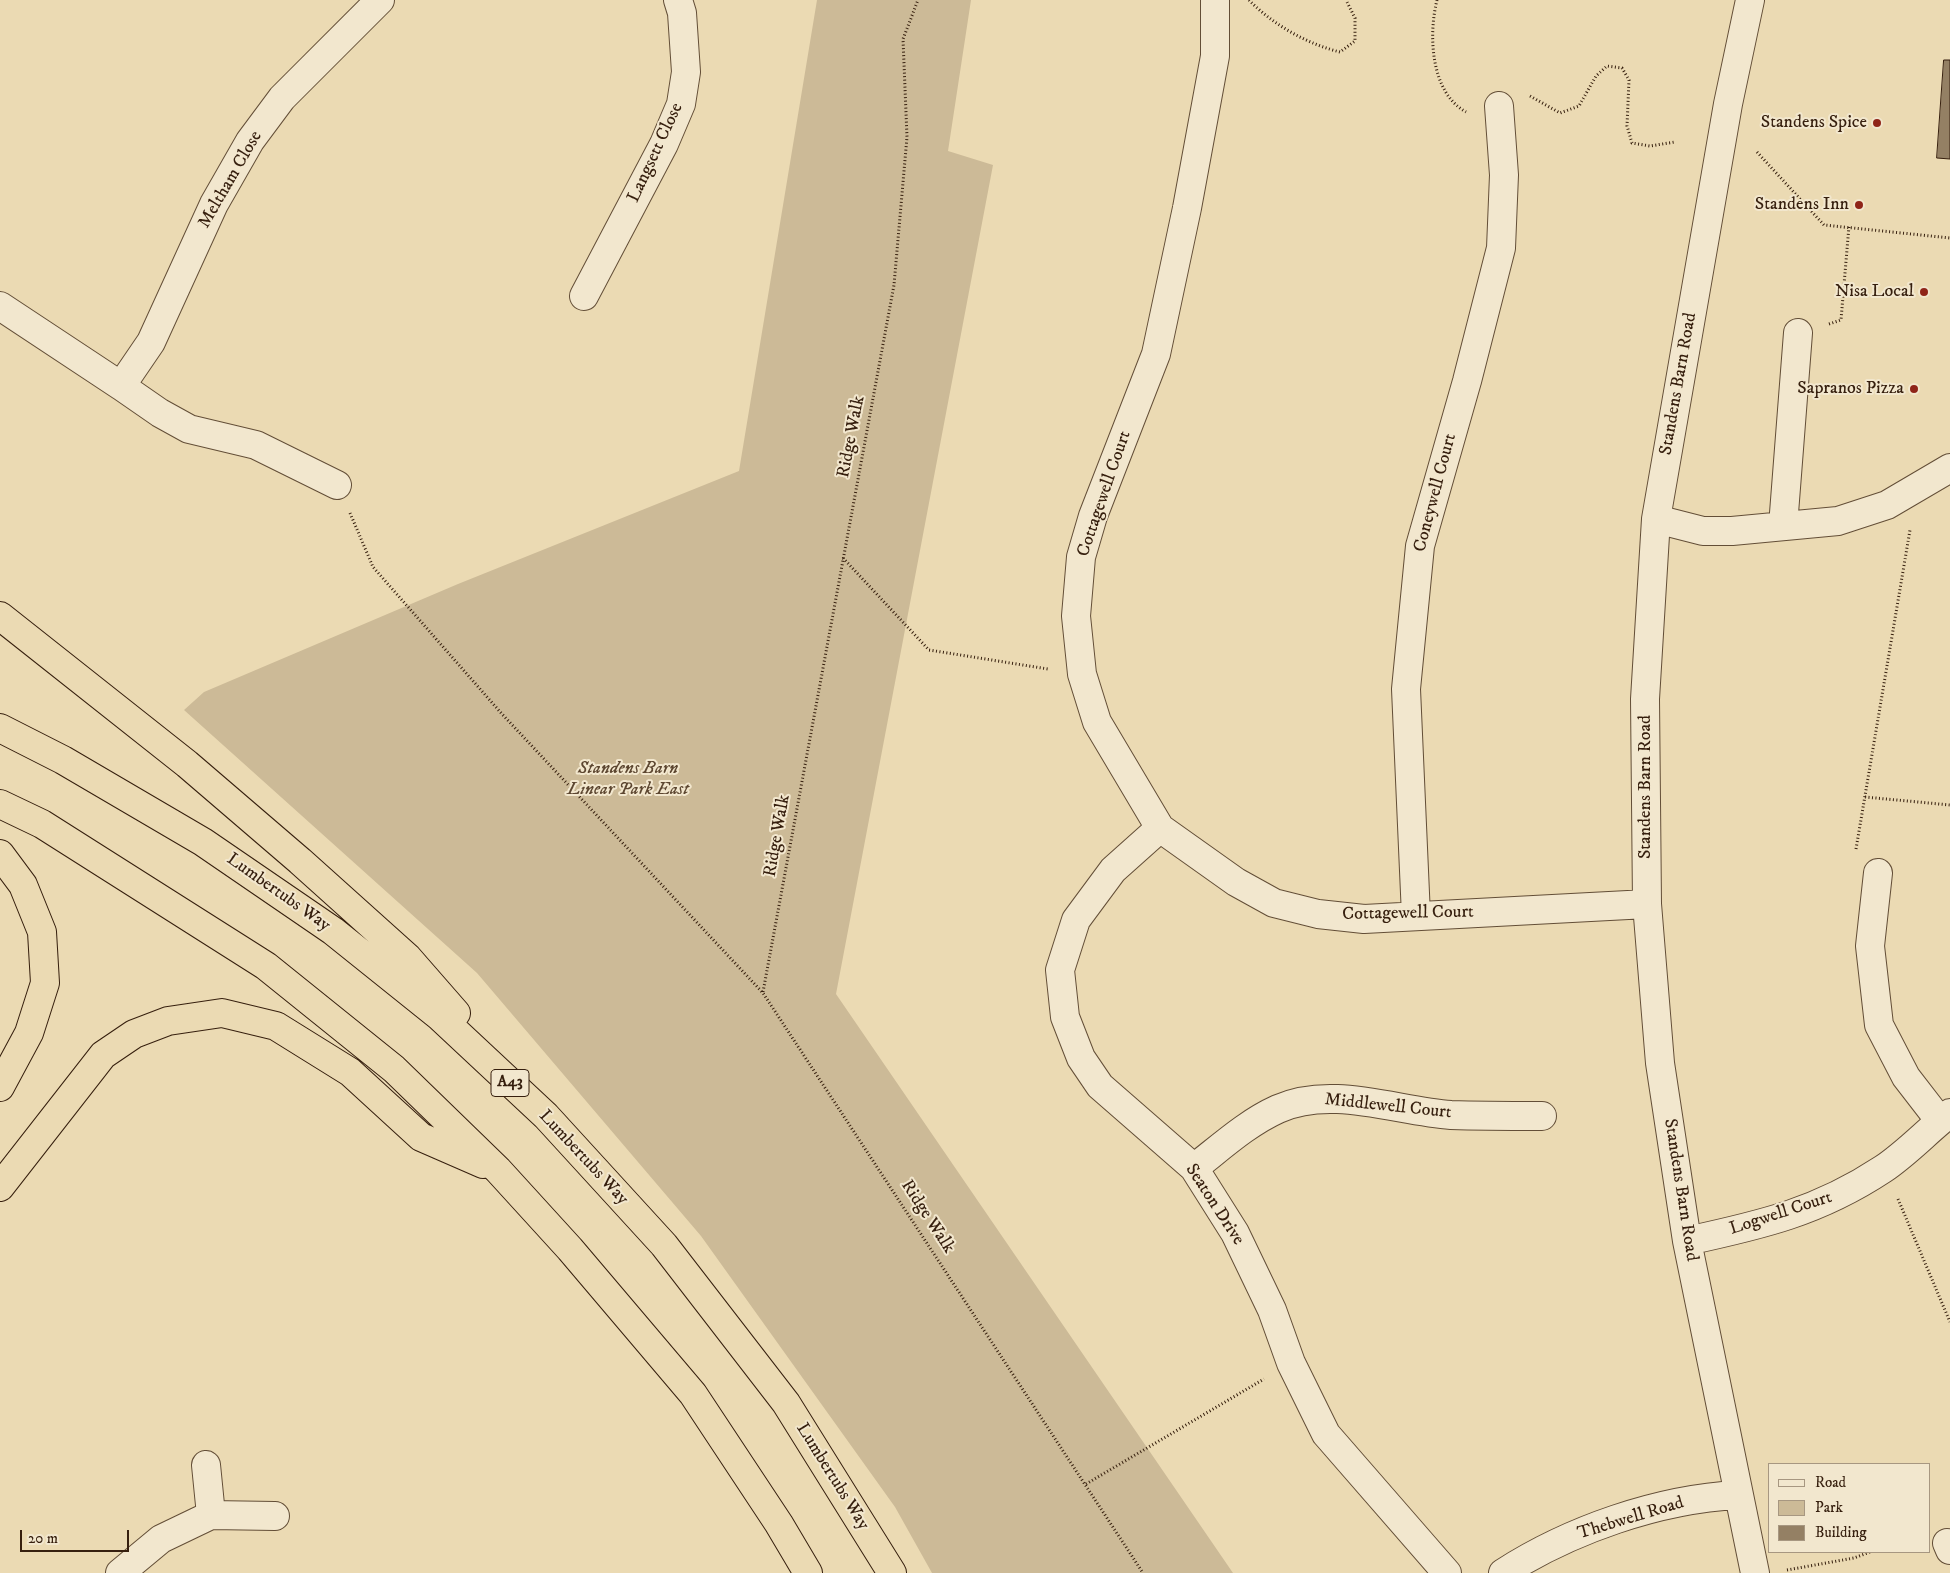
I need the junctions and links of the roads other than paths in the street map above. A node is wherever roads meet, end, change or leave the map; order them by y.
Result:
1 (380, 0) edge
2 (678, 0) edge
3 (1215, 0) edge
4 (1750, 0) edge
5 (1499, 106) road end
6 (584, 296) dead end
7 (0, 306) edge
8 (1798, 333) road end
9 (121, 386) junction
10 (1950, 468) edge
11 (337, 486) road end
12 (1656, 519) junction
13 (1783, 526) junction
14 (0, 616) edge
15 (0, 728) edge
16 (0, 804) edge
17 (1160, 828) junction
18 (0, 854) edge
19 (1878, 873) road end
20 (1647, 904) junction
21 (1416, 916) junction
22 (0, 1087) edge
23 (546, 1116) junction
24 (1542, 1116) dead end
25 (1945, 1117) edge
26 (1194, 1168) junction
27 (498, 1170) junction
28 (0, 1187) edge
29 (1687, 1241) junction
30 (206, 1465) dead end
31 (1738, 1496) junction
32 (211, 1515) junction
33 (275, 1516) dead end
34 (1767, 1572) edge
35 (120, 1573) edge
36 (808, 1573) edge
37 (892, 1573) edge
38 (1447, 1573) edge
39 (1503, 1573) edge

1 - 9 street, Meltham Close
2 - 6 street, Langsett Close
3 - 17 street, Cottagewell Court
4 - 12 street, Standens Barn Road
5 - 21 street, Coneywell Court
7 - 9 street
8 - 13 street
9 - 11 street
10 - 13 street
12 - 13 street
12 - 20 street, Standens Barn Road
14 - 23 highway
15 - 23 highway, Lumbertubs Way / A43
16 - 27 highway
17 - 21 street, Cottagewell Court
17 - 26 street, Seaton Drive
18 - 22 highway
19 - 25 street, Logwell Court
20 - 21 street, Cottagewell Court
20 - 29 street, Standens Barn Road
23 - 37 highway, Lumbertubs Way / A43
24 - 26 street, Middlewell Court
25 - 29 street, Logwell Court
26 - 38 street, Seaton Drive
27 - 28 highway
27 - 36 highway
29 - 31 street, Standens Barn Road
30 - 32 street
31 - 34 street, Standens Barn Road
31 - 39 street, Thebwell Road
32 - 33 street
32 - 35 street

